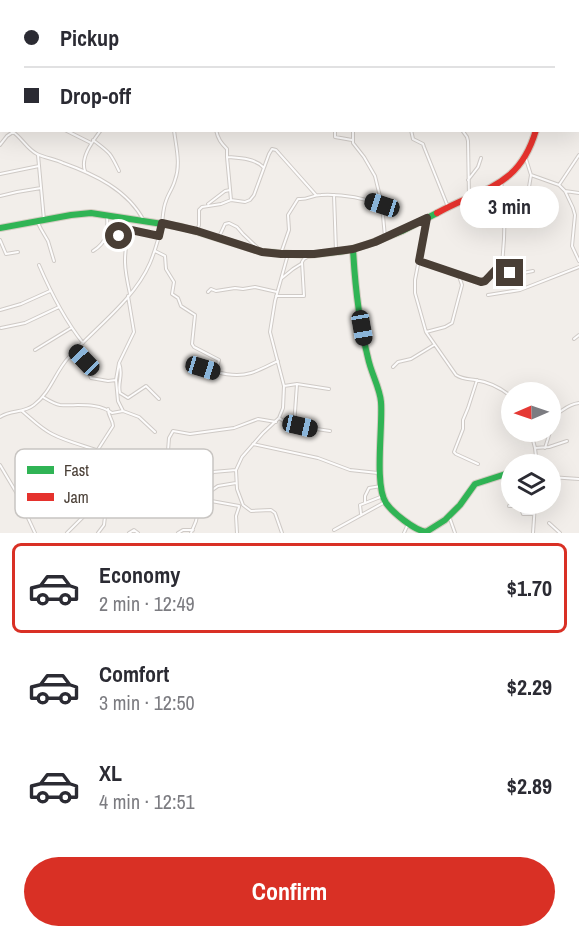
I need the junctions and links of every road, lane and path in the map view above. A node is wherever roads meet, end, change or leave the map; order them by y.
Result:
1 (14, 132) edge
2 (69, 132) edge
3 (100, 132) edge
4 (174, 132) edge
5 (217, 132) edge
6 (335, 132) edge
7 (353, 132) edge
8 (411, 132) edge
9 (463, 132) edge
10 (535, 132) edge
11 (352, 140) junction
12 (92, 142) junction
13 (0, 146) edge
14 (579, 154) edge
15 (38, 155) junction
16 (227, 157) junction
17 (481, 158) dead end
18 (526, 159) junction
19 (39, 166) junction
20 (263, 170) junction
21 (85, 171) junction
22 (119, 171) dead end
23 (0, 174) edge
24 (531, 175) junction
25 (468, 180) junction
26 (501, 182) junction
27 (559, 185) junction
28 (41, 188) junction
29 (230, 190) junction
30 (565, 191) junction
31 (579, 193) edge
32 (316, 195) junction
33 (334, 195) junction
34 (0, 196) edge
35 (469, 197) junction
36 (231, 200) junction
37 (382, 205) junction
38 (206, 206) junction
39 (448, 207) junction
40 (107, 215) junction
41 (427, 218) junction
42 (519, 218) dead end
43 (41, 220) junction
44 (144, 221) junction
45 (162, 223) junction
46 (0, 228) edge
47 (197, 231) junction
48 (128, 233) junction
49 (159, 236) junction
50 (385, 237) junction
51 (219, 238) junction
52 (0, 240) edge
53 (104, 242) junction
54 (353, 249) junction
55 (154, 250) junction
56 (93, 251) dead end
57 (336, 251) junction
58 (18, 252) dead end
59 (262, 252) junction
60 (284, 254) junction
61 (314, 254) junction
62 (54, 261) dead end
63 (419, 261) junction
64 (579, 261) edge
65 (502, 263) junction
66 (302, 264) junction
67 (39, 266) dead end
68 (579, 267) edge
69 (533, 271) dead end
70 (459, 275) junction
71 (282, 278) junction
72 (50, 291) junction
73 (208, 292) dead end
74 (277, 294) junction
75 (129, 295) junction
76 (489, 295) dead end
77 (59, 307) junction
78 (0, 310) edge
79 (1, 328) edge
80 (71, 328) junction
81 (426, 332) junction
82 (579, 335) edge
83 (574, 339) dead end
84 (83, 343) junction
85 (434, 345) junction
86 (35, 350) dead end
87 (75, 351) junction
88 (278, 361) junction
89 (119, 363) junction
90 (203, 368) dead end
91 (393, 368) dead end
92 (216, 372) junction
93 (116, 380) junction
94 (477, 380) junction
95 (297, 384) junction
96 (284, 386) junction
97 (329, 388) dead end
98 (501, 389) edge
99 (43, 397) junction
100 (159, 399) dead end
101 (579, 403) edge
102 (108, 410) junction
103 (22, 411) junction
104 (123, 411) junction
105 (561, 411) edge
106 (1, 415) edge
107 (279, 418) junction
108 (276, 422) junction
109 (294, 426) junction
110 (330, 430) dead end
111 (155, 432) dead end
112 (567, 441) dead end
113 (534, 442) edge
114 (546, 442) edge
115 (253, 444) junction
116 (545, 447) junction
117 (90, 448) edge
118 (535, 448) junction
119 (98, 449) edge
120 (168, 449) edge
121 (536, 454) edge
122 (478, 464) dead end
123 (0, 465) edge
124 (236, 470) junction
125 (213, 472) edge
126 (380, 473) junction
127 (501, 476) edge
128 (561, 478) edge
129 (579, 479) edge
130 (236, 483) junction
131 (381, 486) junction
132 (213, 489) edge
133 (15, 490) edge
134 (384, 499) junction
135 (241, 501) junction
136 (213, 502) edge
137 (366, 502) junction
138 (239, 506) junction
139 (534, 514) edge
140 (361, 515) junction
141 (449, 516) junction
142 (28, 518) edge
143 (82, 518) edge
144 (105, 518) edge
145 (549, 523) dead end
146 (408, 524) junction
147 (334, 530) dead end
148 (192, 531) edge
149 (419, 532) edge
150 (35, 533) edge
151 (67, 533) edge
152 (98, 533) edge
153 (129, 533) edge
154 (138, 533) edge
155 (178, 533) edge
156 (237, 533) edge
157 (282, 533) edge
158 (404, 533) edge
159 (455, 533) edge
160 (532, 533) edge
161 (560, 533) edge

1 - 13 street
1 - 15 street
2 - 12 street
3 - 12 street
4 - 45 street
5 - 16 street
6 - 11 street
7 - 11 street
8 - 39 street
9 - 25 street
10 - 18 street
11 - 37 street
12 - 21 street
12 - 22 street
14 - 27 street
15 - 19 street
15 - 21 street
16 - 20 street
16 - 29 street
17 - 25 street
18 - 24 street
18 - 26 street
19 - 23 street
19 - 28 street
20 - 32 street
20 - 36 street
21 - 44 street
24 - 27 street
24 - 42 street
25 - 35 street
26 - 35 street
26 - 65 street
27 - 30 street
28 - 34 street
28 - 43 street
29 - 36 street
29 - 38 street
30 - 31 street
30 - 64 street
32 - 33 street
32 - 60 street
33 - 37 street
33 - 57 street
35 - 39 street
36 - 38 street
37 - 50 street
38 - 47 street
39 - 41 street
40 - 43 street
40 - 44 street
40 - 53 street
41 - 50 street
41 - 63 street
43 - 46 street
43 - 62 street
44 - 45 street
45 - 47 street
45 - 49 street
47 - 51 street
48 - 49 street
48 - 53 street
48 - 75 street
49 - 55 street
50 - 54 street
51 - 59 street
51 - 59 street
52 - 58 street
53 - 56 street
54 - 57 street
54 - 126 street
55 - 75 street
55 - 92 street
57 - 61 street
59 - 60 street
60 - 61 street
60 - 71 street
61 - 66 street
63 - 70 street
63 - 81 street
65 - 69 street
65 - 70 street
66 - 71 street
66 - 74 street
67 - 72 street
68 - 76 street
70 - 81 street
71 - 74 street
72 - 77 street
72 - 78 street
73 - 74 street
74 - 88 street
75 - 84 street
75 - 89 street
77 - 79 street
77 - 80 street
80 - 84 street
80 - 86 street
81 - 85 street
82 - 83 street
84 - 87 street
85 - 91 street
85 - 94 street
87 - 93 street
87 - 99 street
88 - 92 street
88 - 96 street
89 - 93 street
89 - 100 street
90 - 92 street
93 - 104 street
94 - 98 street
94 - 122 street
95 - 96 street
95 - 97 street
95 - 109 street
96 - 107 street
99 - 102 street
99 - 103 street
101 - 105 street
102 - 104 street
102 - 119 street
103 - 106 street
103 - 117 street
104 - 111 street
107 - 108 street
107 - 109 street
108 - 115 street
108 - 120 street
109 - 110 street
112 - 116 street
113 - 118 street
114 - 116 street
115 - 124 street
115 - 126 street
116 - 118 street
118 - 121 street
123 - 133 street
124 - 125 street
124 - 130 street
126 - 131 street
127 - 141 street
128 - 129 street
130 - 132 street
130 - 135 street
131 - 134 street
131 - 137 street
134 - 137 street
134 - 140 street
134 - 146 street
135 - 138 street
135 - 157 street
136 - 138 street
137 - 140 street
138 - 156 street
139 - 160 street
140 - 147 street
141 - 149 street
141 - 159 street
142 - 150 street
143 - 151 street
144 - 152 street
145 - 161 street
146 - 149 street
146 - 158 street
148 - 155 street
153 - 154 street

